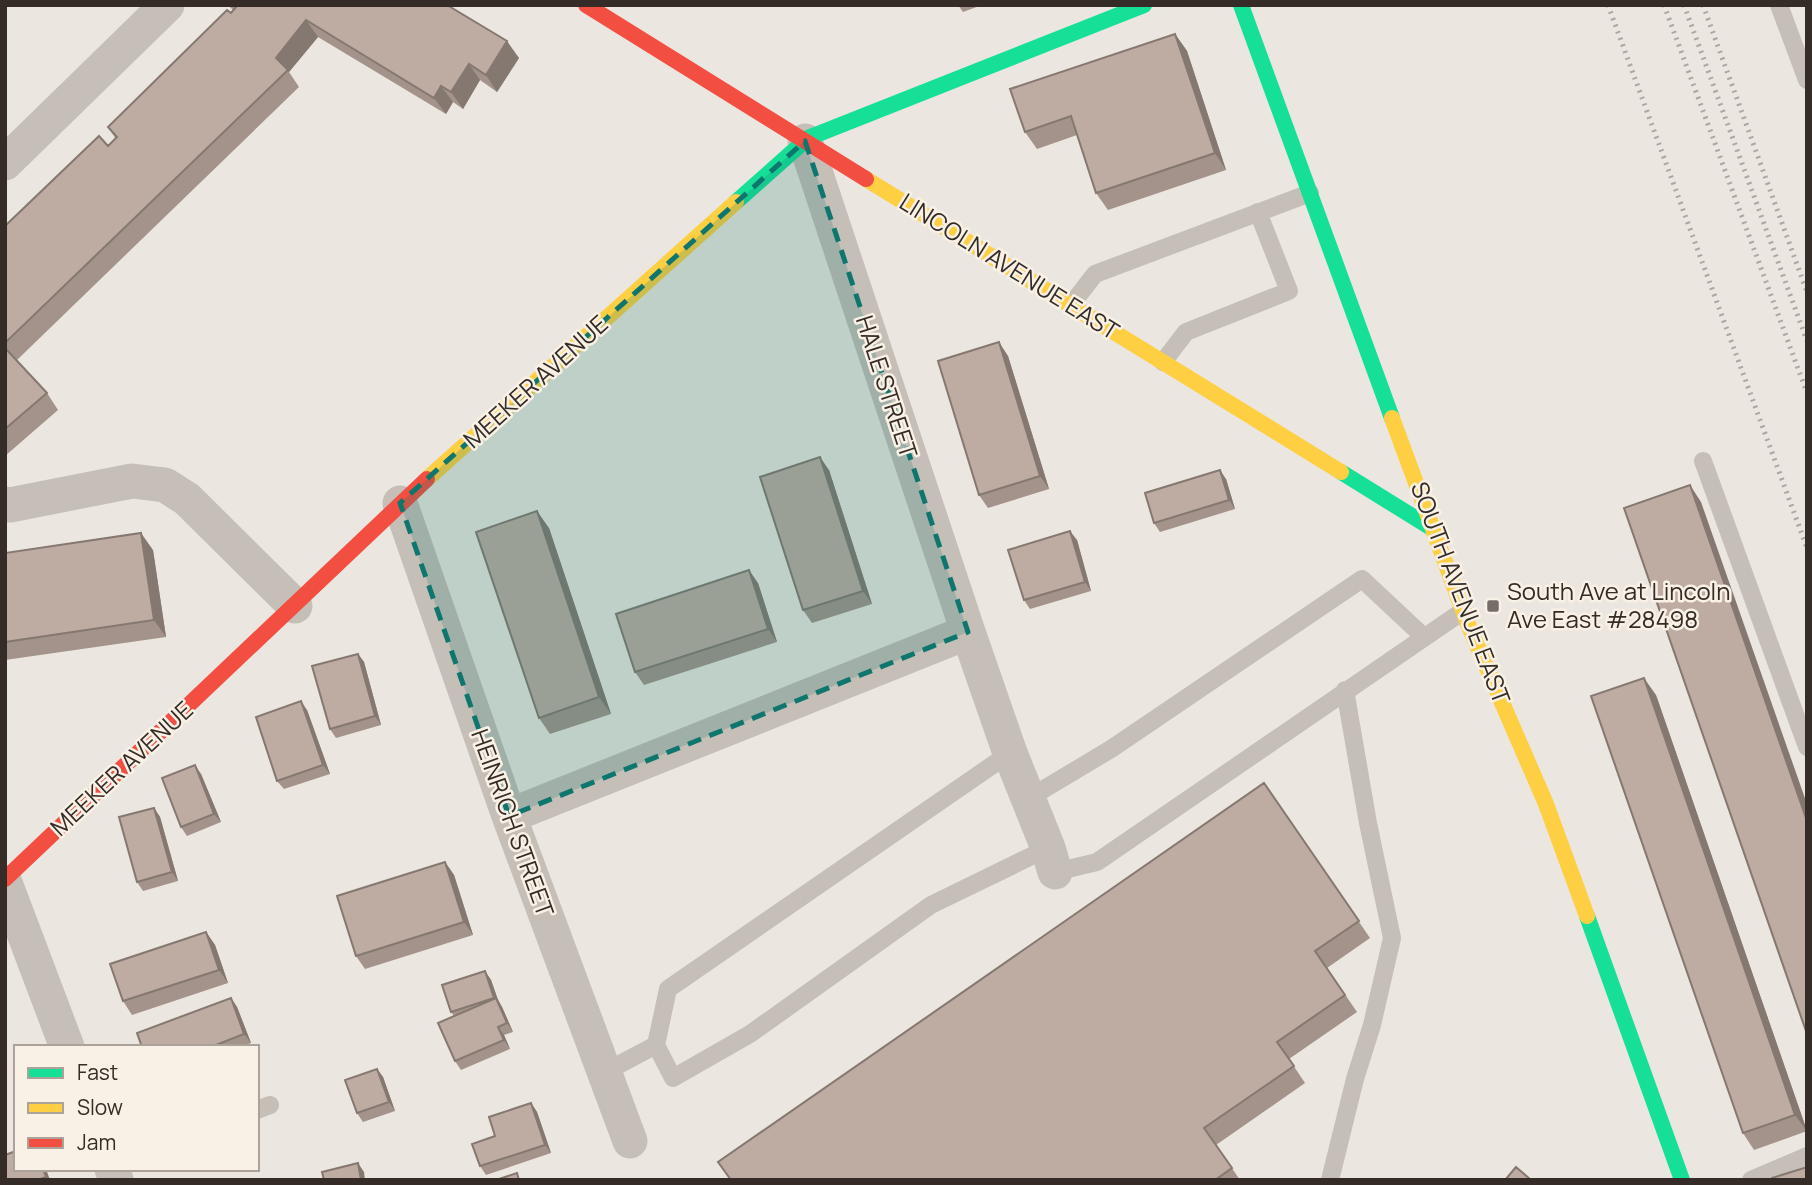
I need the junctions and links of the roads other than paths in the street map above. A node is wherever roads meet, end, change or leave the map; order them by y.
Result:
1 (167, 5) edge
2 (586, 5) edge
3 (1144, 5) edge
4 (1241, 5) edge
5 (1779, 5) edge
6 (1807, 80) edge
7 (805, 141) junction
8 (5, 163) edge
9 (1310, 193) junction
10 (1258, 212) junction
11 (1071, 305) junction
12 (1163, 362) junction
13 (1703, 461) dead end
14 (400, 503) junction
15 (5, 504) edge
16 (1433, 529) junction
17 (295, 606) junction
18 (1463, 611) junction
19 (968, 632) junction
20 (1424, 637) junction
21 (1345, 690) junction
22 (1807, 747) edge
23 (1010, 753) junction
24 (1029, 798) junction
25 (509, 816) junction
26 (1051, 860) junction
27 (5, 881) edge
28 (65, 1045) edge
29 (656, 1045) junction
30 (605, 1072) junction
31 (630, 1141) dead end
32 (1807, 1156) edge
33 (1330, 1180) edge
34 (1682, 1180) edge
35 (1751, 1180) edge

1 - 8 street
2 - 7 street, LINCOLN AVENUE EAST
3 - 7 street, MEEKER AVENUE
4 - 9 street, SOUTH AVENUE EAST
5 - 6 lane
7 - 11 street, LINCOLN AVENUE EAST
7 - 14 street, MEEKER AVENUE
7 - 19 street, HALE STREET
9 - 10 lane
9 - 16 street, SOUTH AVENUE EAST
10 - 11 lane
10 - 12 lane
11 - 12 street, LINCOLN AVENUE EAST
12 - 16 street, LINCOLN AVENUE EAST
13 - 22 lane
14 - 17 street, MEEKER AVENUE
14 - 25 street, HEINRICH STREET
15 - 17 street
16 - 18 street, SOUTH AVENUE EAST
17 - 27 street, MEEKER AVENUE
18 - 20 lane
18 - 34 street, SOUTH AVENUE EAST
19 - 23 street, HALE STREET
19 - 25 street
20 - 21 lane
20 - 24 lane
21 - 26 lane
21 - 33 lane
23 - 24 street, HALE STREET
23 - 29 lane
24 - 26 street, HALE STREET
25 - 30 street, HEINRICH STREET
26 - 29 lane
27 - 28 street
29 - 30 lane
30 - 31 street, HEINRICH STREET
32 - 35 lane

